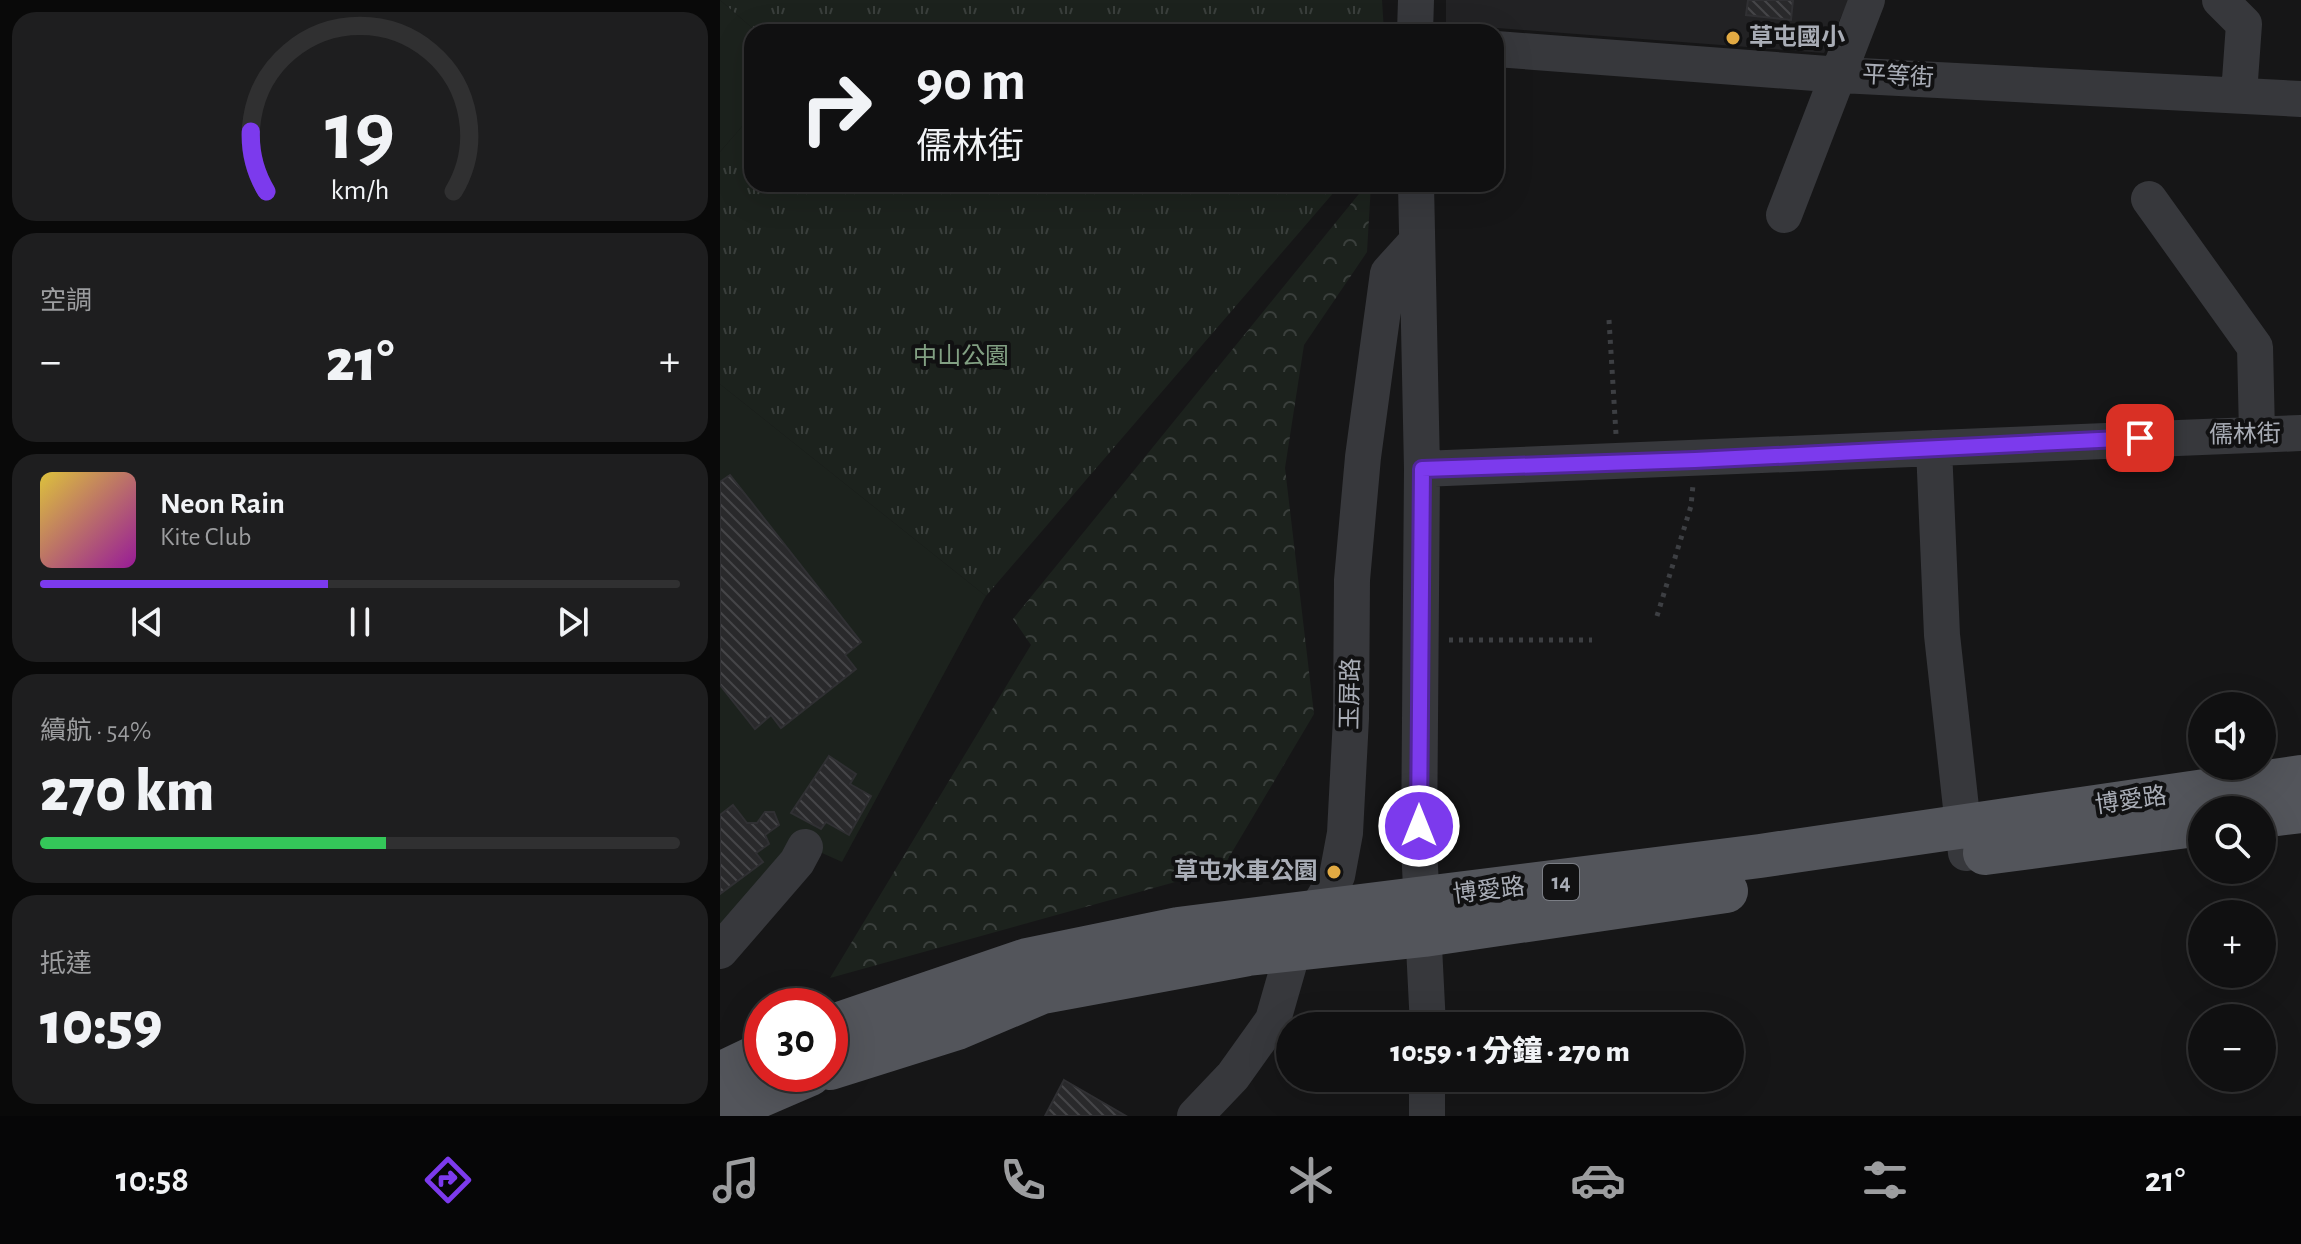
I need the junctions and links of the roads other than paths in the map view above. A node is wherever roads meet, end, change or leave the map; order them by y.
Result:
1 (1416, 0) edge
2 (1867, 0) edge
3 (2220, 0) edge
4 (1415, 24) edge
5 (1504, 50) edge
6 (1841, 75) junction
7 (2239, 94) junction
8 (2301, 99) edge
9 (1416, 192) edge
10 (2149, 199) dead end
11 (1784, 215) dead end
12 (1417, 241) junction
13 (2257, 433) junction
14 (2301, 433) edge
15 (1934, 448) junction
16 (1422, 469) junction
17 (2301, 777) edge
18 (2301, 811) edge
19 (2276, 814) edge
20 (2188, 825) edge
21 (1965, 840) junction
22 (805, 847) dead end
23 (1424, 917) junction
24 (1304, 930) junction
25 (720, 951) edge
26 (1428, 1012) edge
27 (848, 1021) edge
28 (848, 1062) edge
29 (744, 1063) edge
30 (720, 1074) edge
31 (768, 1092) edge
32 (1427, 1092) edge
33 (720, 1113) edge
34 (1195, 1116) edge
35 (1427, 1116) edge

1 - 4 street
2 - 6 street
3 - 7 street
5 - 6 street, 平等街
6 - 7 street, 平等街
6 - 11 street
7 - 8 street, 平等街
9 - 12 street
10 - 13 street
12 - 16 street
12 - 24 street, 玉屏路
13 - 14 street, 儒林街
13 - 15 street, 儒林街
15 - 16 street, 儒林街
15 - 21 street
16 - 23 street
17 - 21 main road, 博愛路 / 14
18 - 19 main road
20 - 21 main road, 博愛路 / 14
21 - 23 main road, 博愛路 / 14
22 - 25 street
23 - 24 main road, 博愛路 / 14
23 - 26 street
24 - 27 main road, 博愛路 / 14
24 - 28 main road, 博愛路 / 14
24 - 34 street, 玉屏路
29 - 30 main road
31 - 33 main road
32 - 35 street

